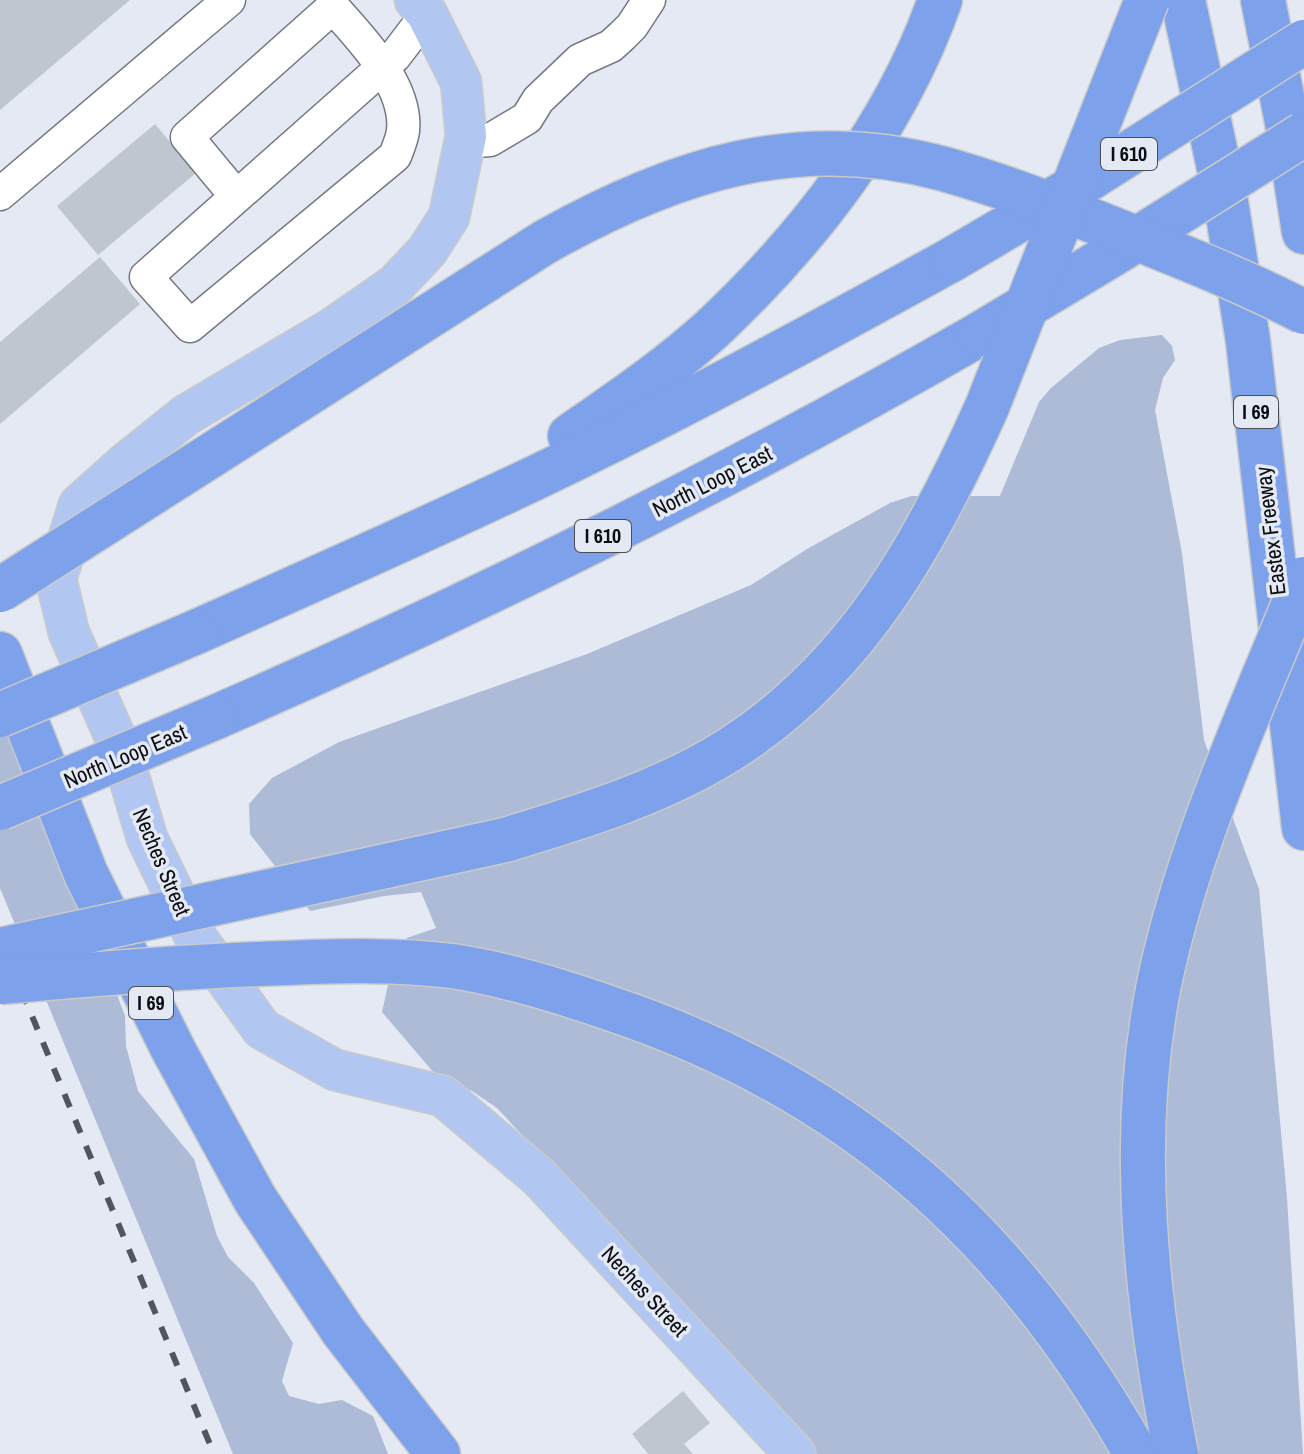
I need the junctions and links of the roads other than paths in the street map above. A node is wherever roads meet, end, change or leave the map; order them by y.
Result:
1 (229, 0) edge
2 (649, 0) edge
3 (940, 0) edge
4 (1147, 0) edge
5 (1183, 0) edge
6 (1263, 0) edge
7 (421, 7) edge
8 (1304, 42) edge
9 (384, 66) junction
10 (1304, 134) edge
11 (465, 142) junction
12 (0, 194) edge
13 (236, 196) junction
14 (1304, 232) edge
15 (1304, 312) edge
16 (359, 559) junction
17 (1304, 579) edge
18 (0, 590) edge
19 (0, 654) edge
20 (0, 715) edge
21 (0, 808) edge
22 (1304, 828) edge
23 (0, 950) edge
24 (0, 982) edge
25 (438, 1454) edge
26 (795, 1454) edge
27 (1136, 1454) edge
28 (1176, 1454) edge

1 - 12 lane
2 - 11 lane
3 - 16 highway
4 - 23 highway, bridge
5 - 22 highway, Eastex Freeway / I 69
6 - 14 highway
7 - 9 lane
7 - 11 main road, Neches Street
8 - 16 highway, I 610, bridge
9 - 13 lane
9 - 13 lane
9 - 13 lane
10 - 21 highway, North Loop East / I 610, bridge
11 - 26 main road, Neches Street
15 - 18 highway, bridge
16 - 20 highway, I 610, bridge
17 - 28 highway, bridge
19 - 25 highway, I 69
24 - 27 highway, bridge

